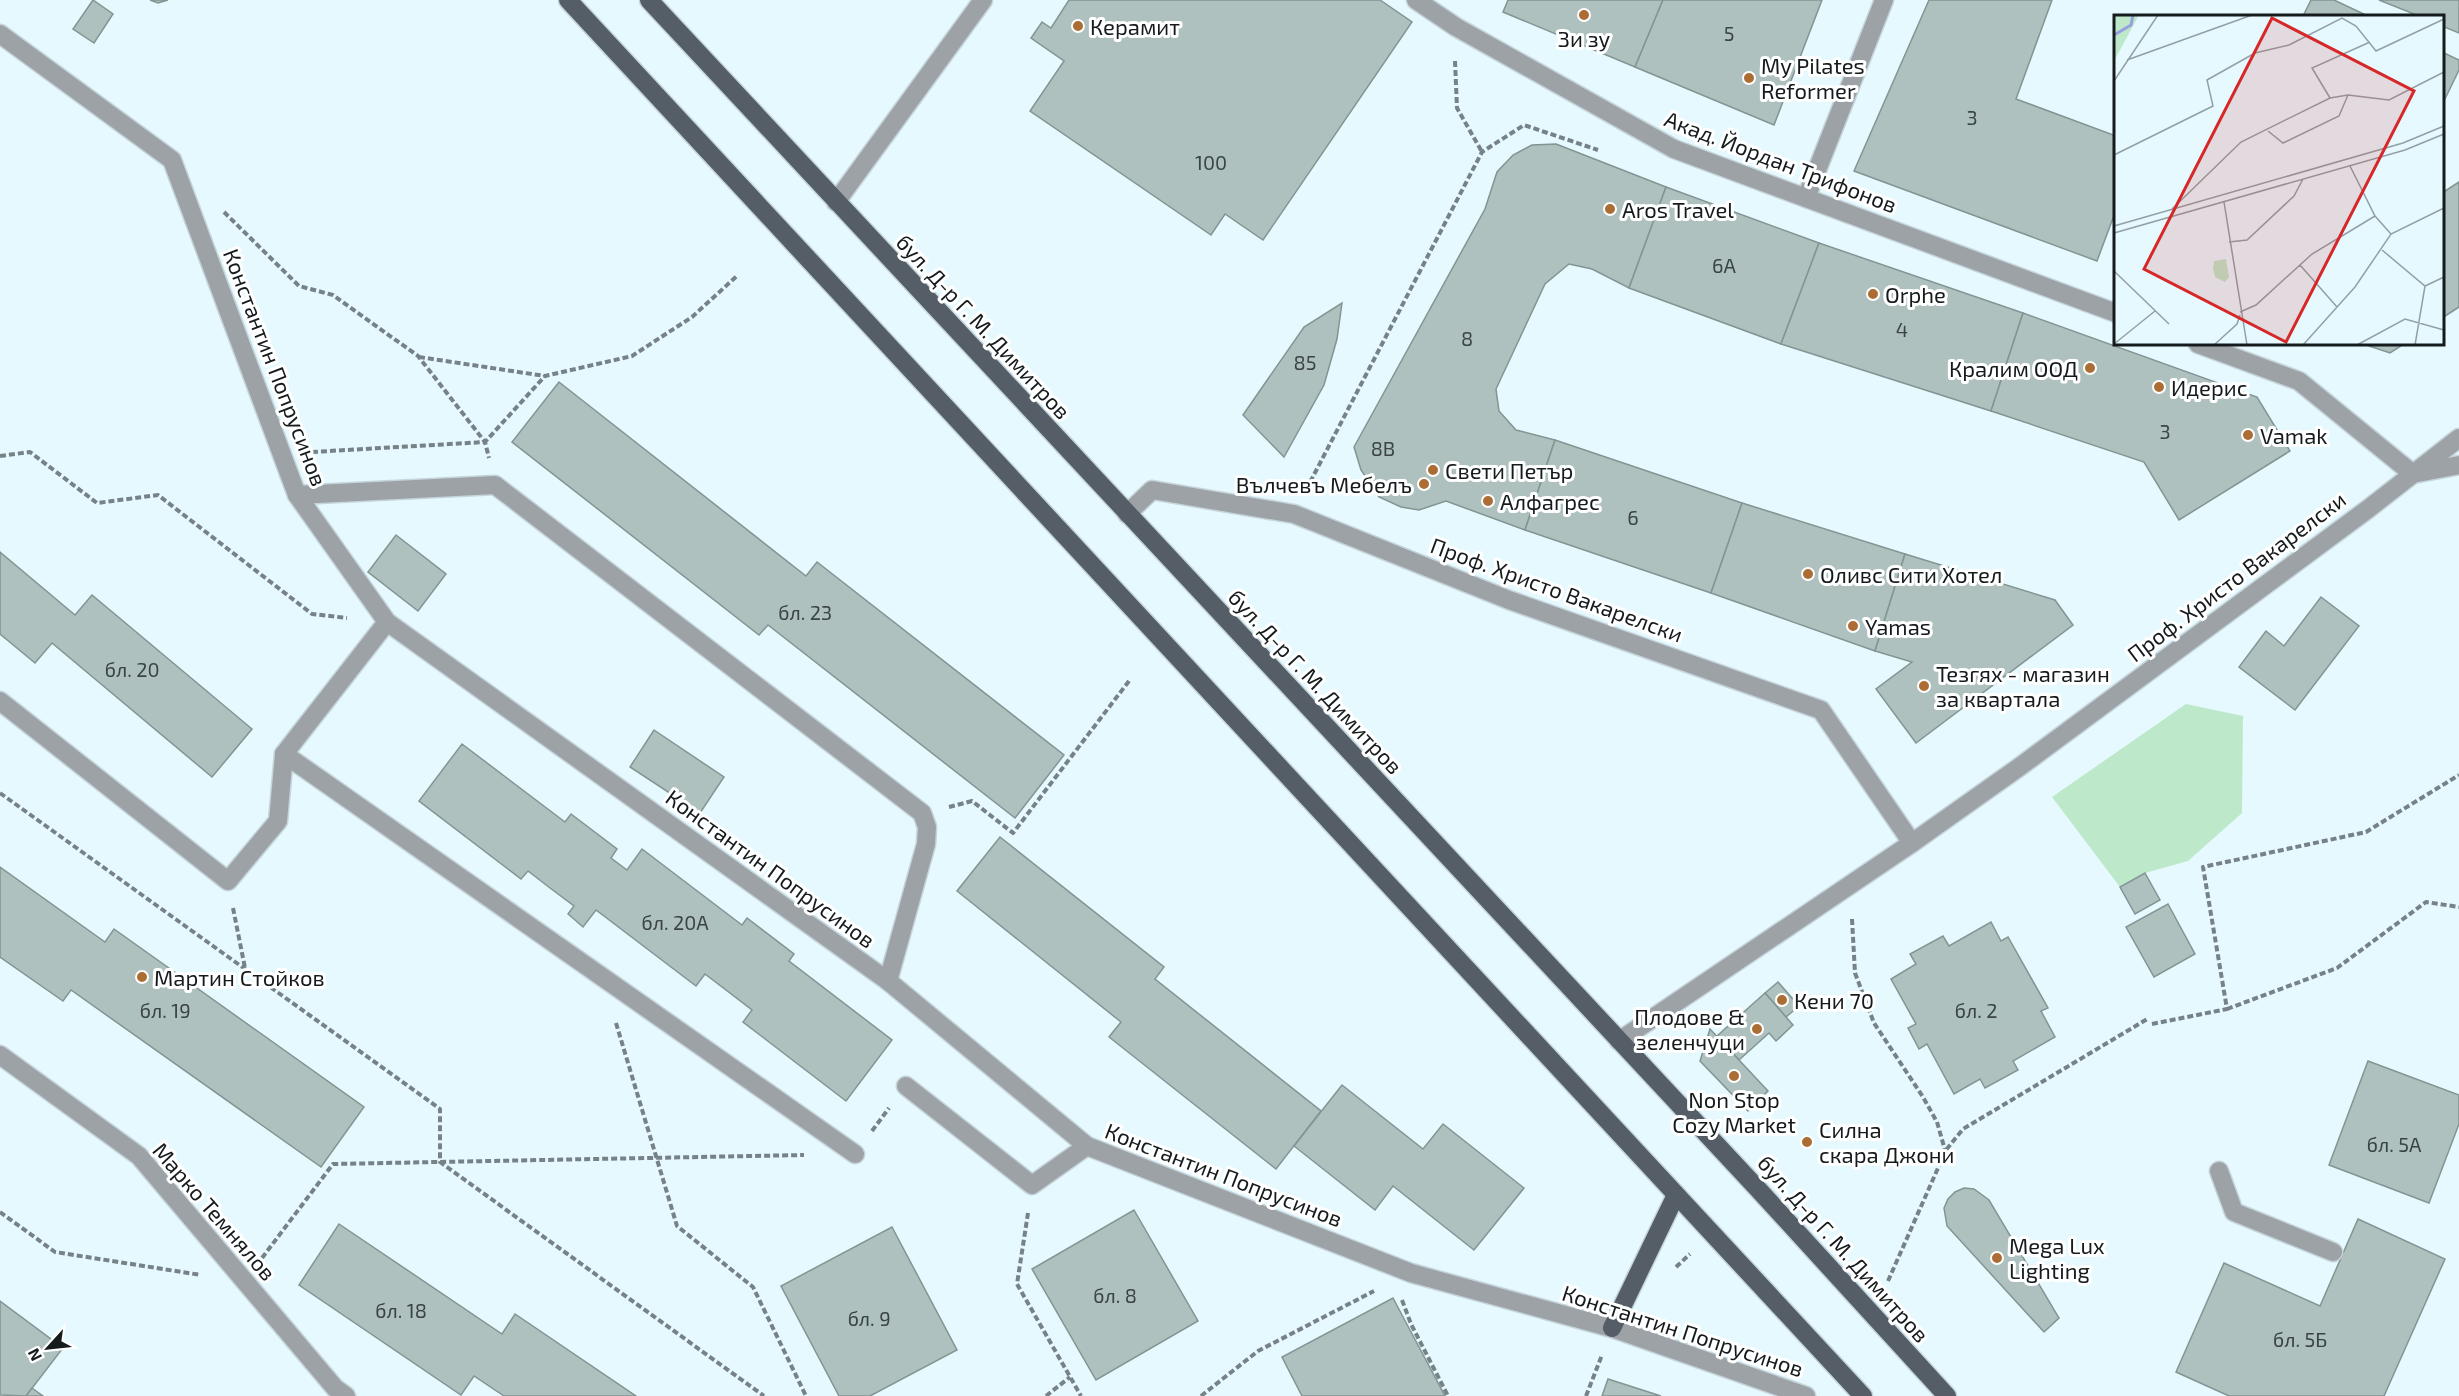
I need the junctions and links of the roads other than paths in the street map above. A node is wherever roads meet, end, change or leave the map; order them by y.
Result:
1 (568, 0) edge
2 (649, 0) edge
3 (983, 0) edge
4 (1416, 0) edge
5 (1884, 0) edge
6 (0, 34) edge
7 (1806, 198) junction
8 (836, 202) junction
9 (2114, 313) edge
10 (2201, 345) edge
11 (2459, 438) edge
12 (2459, 465) edge
13 (2414, 474) junction
14 (297, 495) junction
15 (1127, 514) junction
16 (387, 622) junction
17 (0, 701) edge
18 (284, 754) junction
19 (1912, 843) junction
20 (888, 981) junction
21 (1619, 1041) junction
22 (0, 1055) edge
23 (906, 1086) road end
24 (1087, 1146) junction
25 (855, 1154) road end
26 (2219, 1172) dead end
27 (1676, 1195) junction
28 (2333, 1252) dead end
29 (1612, 1328) junction
30 (346, 1396) edge
31 (1806, 1396) edge
32 (1863, 1396) edge
33 (1947, 1396) edge

1 - 27 main road
2 - 8 main road, бул. Д-р Г. М. Димитров
3 - 8 street
4 - 7 street, Акад. Йордан Трифонов
5 - 7 street
6 - 14 street, Константин Попрусинов
7 - 9 street, Акад. Йордан Трифонов
8 - 15 main road, бул. Д-р Г. М. Димитров
10 - 13 street
11 - 13 street, Проф. Христо Вакарелски
12 - 13 street, Проф. Христо Вакарелски
13 - 19 street, Проф. Христо Вакарелски
14 - 16 street, Константин Попрусинов
14 - 20 street
15 - 19 street, Проф. Христо Вакарелски
15 - 21 main road, бул. Д-р Г. М. Димитров
16 - 18 street
16 - 20 street, Константин Попрусинов
17 - 18 street
18 - 25 street
19 - 21 street, Проф. Христо Вакарелски
20 - 24 street, Константин Попрусинов
21 - 33 main road, бул. Д-р Г. М. Димитров
22 - 30 street, Марко Темнялов
23 - 24 street
24 - 29 street, Константин Попрусинов
26 - 28 street
27 - 29 main road
27 - 32 main road
29 - 31 street, Константин Попрусинов

